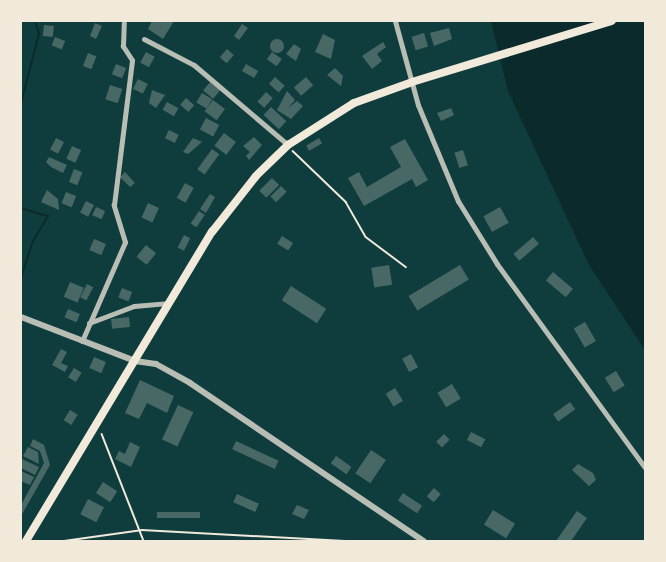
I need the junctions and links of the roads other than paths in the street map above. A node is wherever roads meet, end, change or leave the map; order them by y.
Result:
1 (396, 21) edge
2 (612, 21) edge
3 (123, 22) dead end
4 (144, 39) dead end
5 (412, 81) junction
6 (288, 145) junction
7 (167, 303) junction
8 (21, 317) edge
9 (89, 322) junction
10 (82, 341) junction
11 (135, 361) junction
12 (645, 468) edge
13 (26, 541) edge
14 (423, 541) edge

1 - 5 street
2 - 5 main road
3 - 9 street
4 - 6 street
5 - 6 main road
5 - 12 street
6 - 7 main road
7 - 9 street
7 - 11 main road
8 - 10 street
9 - 10 street
10 - 11 street
11 - 13 main road
11 - 14 street

